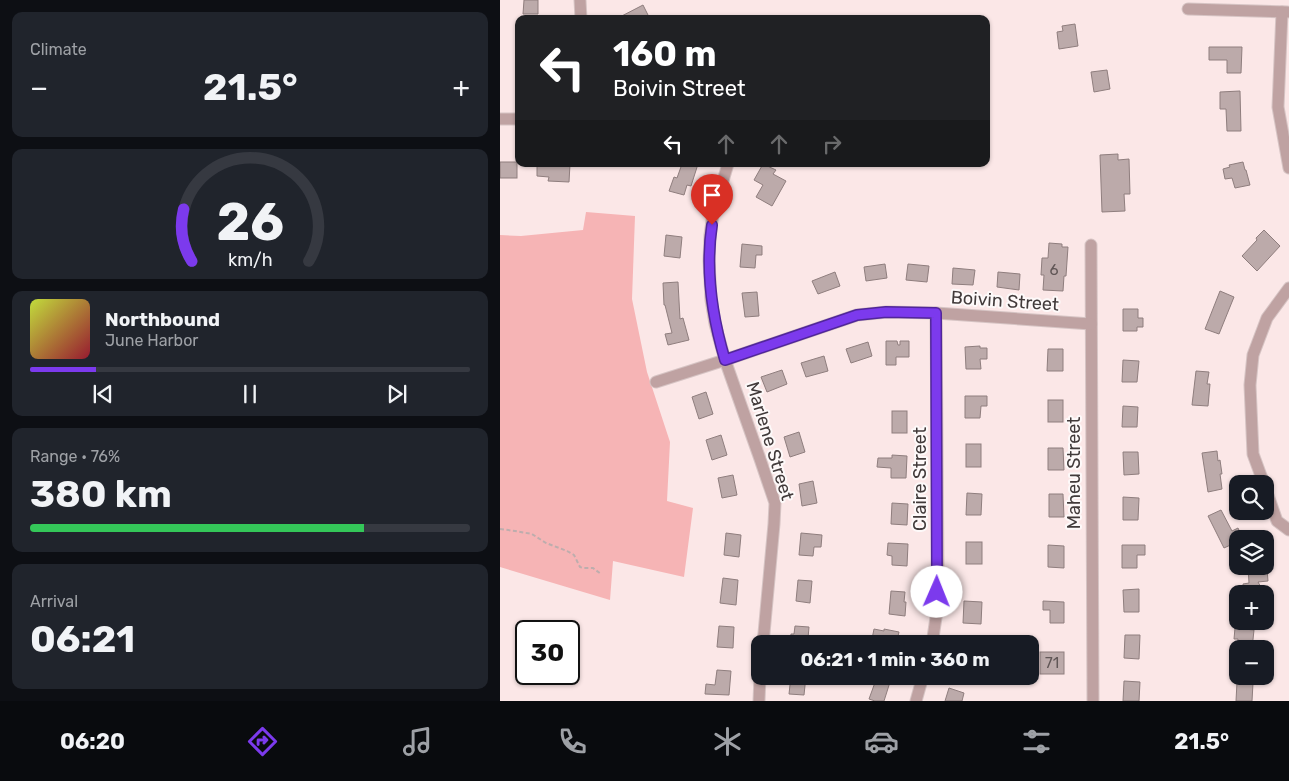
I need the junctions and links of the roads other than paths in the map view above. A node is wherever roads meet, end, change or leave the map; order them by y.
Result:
1 (580, 0) edge
2 (1188, 8) dead end
3 (1285, 12) edge
4 (581, 15) edge
5 (500, 119) edge
6 (515, 120) edge
7 (727, 167) edge
8 (1289, 168) edge
9 (1091, 245) dead end
10 (1289, 288) edge
11 (936, 313) junction
12 (1091, 324) junction
13 (725, 360) junction
14 (656, 382) dead end
15 (1260, 475) edge
16 (1274, 513) edge
17 (1289, 530) edge
18 (764, 635) edge
19 (933, 635) edge
20 (760, 685) edge
21 (920, 685) edge
22 (759, 701) edge
23 (916, 701) edge
24 (1093, 701) edge

1 - 4 street
2 - 3 street
3 - 8 street
5 - 6 street
7 - 13 street, Marlene Street
9 - 12 street, Maheu Street
10 - 15 street
11 - 12 street, Boivin Street
11 - 13 street, Boivin Street
11 - 19 street, Claire Street
12 - 24 street, Maheu Street
13 - 14 street, Boivin Street
13 - 18 street, Marlene Street
16 - 17 street
20 - 22 street
21 - 23 street

